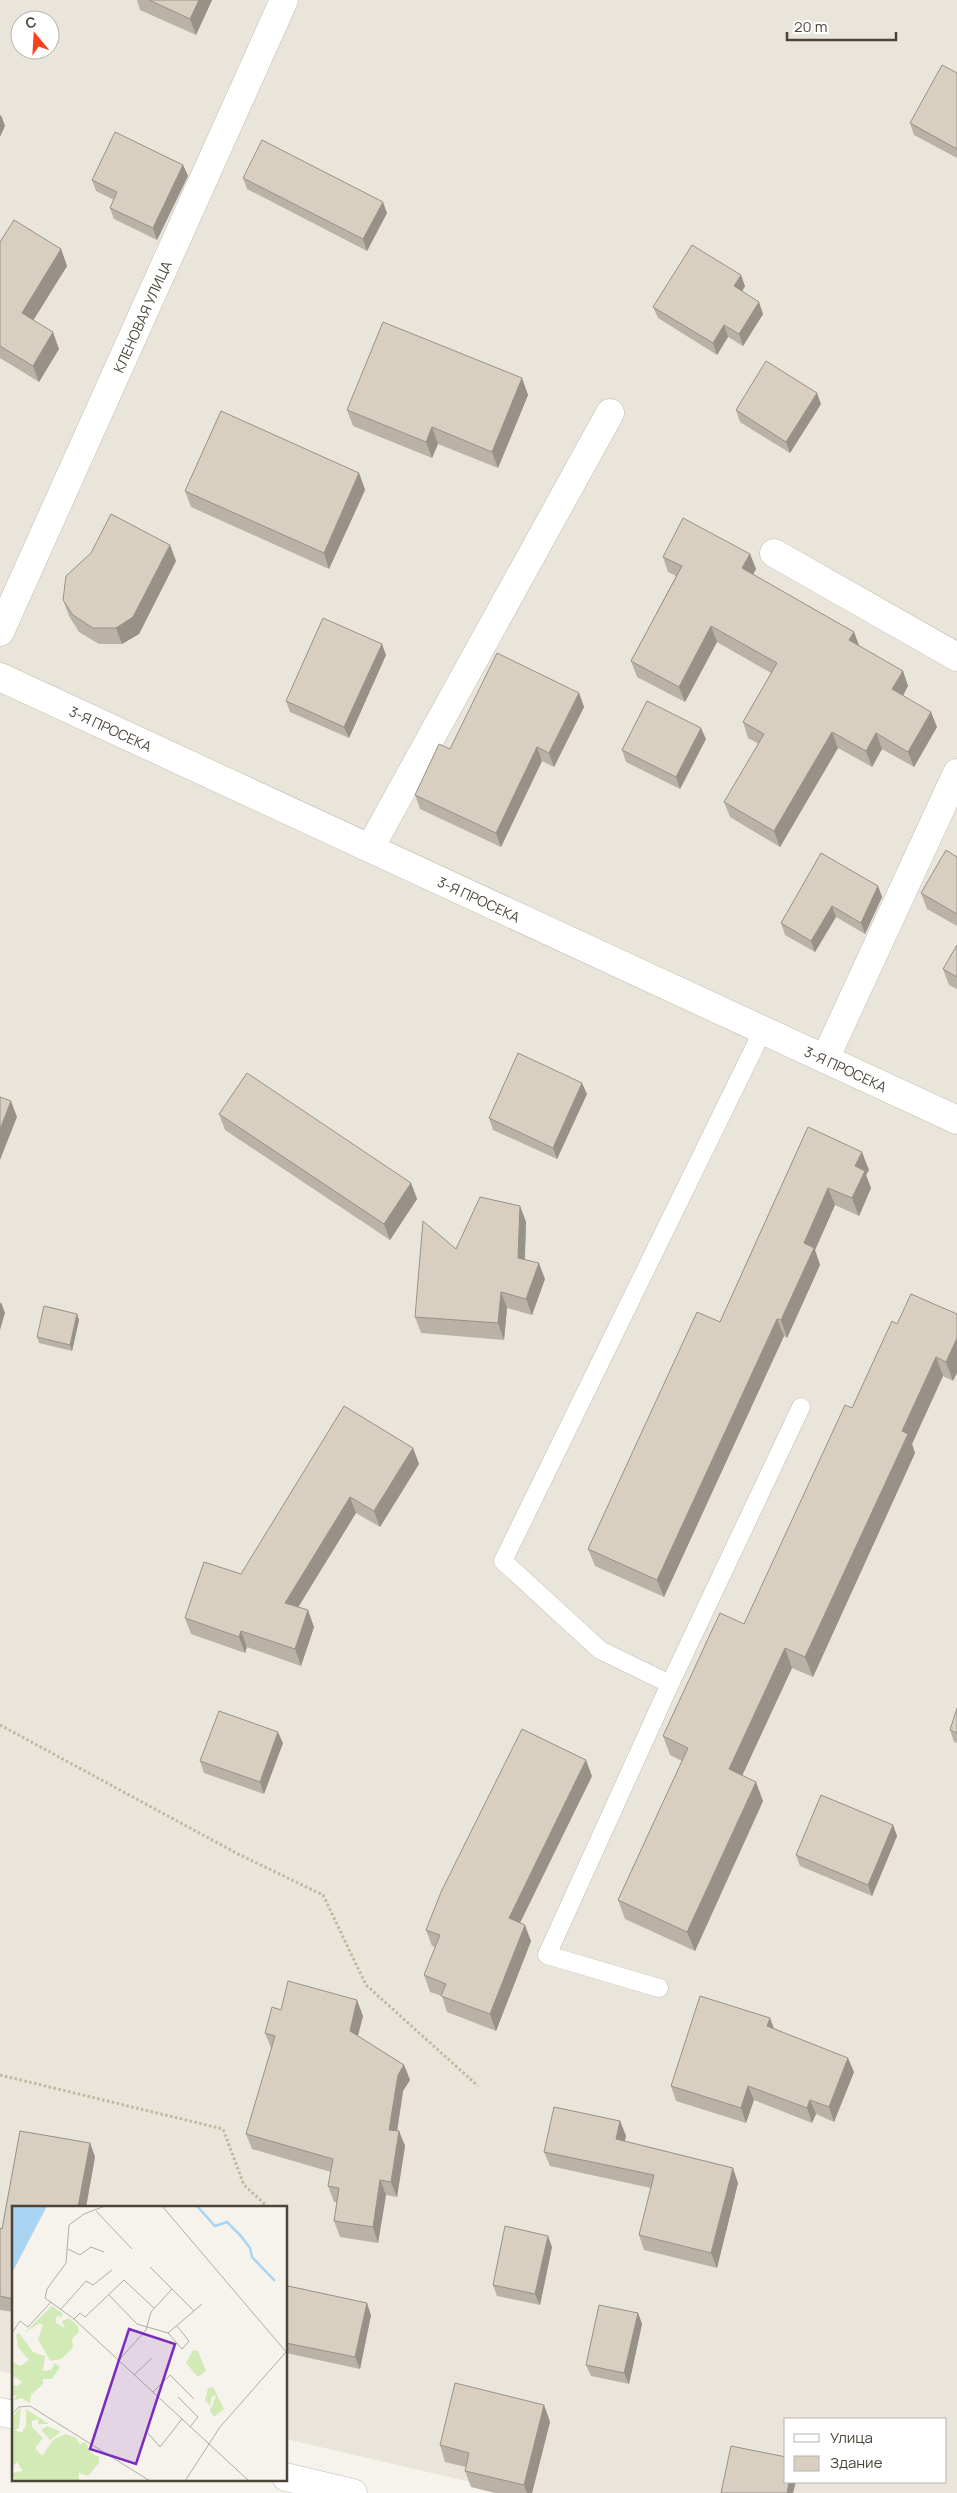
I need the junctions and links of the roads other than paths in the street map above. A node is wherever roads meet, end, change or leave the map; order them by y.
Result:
1 (284, 0) edge
2 (610, 413) dead end
3 (774, 553) dead end
4 (0, 632) edge
5 (957, 657) edge
6 (0, 676) edge
7 (957, 773) edge
8 (370, 848) junction
9 (764, 1030) junction
10 (825, 1059) junction
11 (957, 1120) edge
12 (801, 1407) dead end
13 (670, 1684) junction
14 (658, 1988) dead end
15 (288, 2477) edge
16 (353, 2493) edge

1 - 4 street, КЛЕНОВАЯ УЛИЦА
2 - 8 street
3 - 5 street
6 - 8 street, 3-Я ПРОСЕКА
7 - 10 street
8 - 9 street, 3-Я ПРОСЕКА
9 - 10 street, 3-Я ПРОСЕКА
9 - 13 lane
10 - 11 street, 3-Я ПРОСЕКА
12 - 13 lane
13 - 14 lane
15 - 16 street

